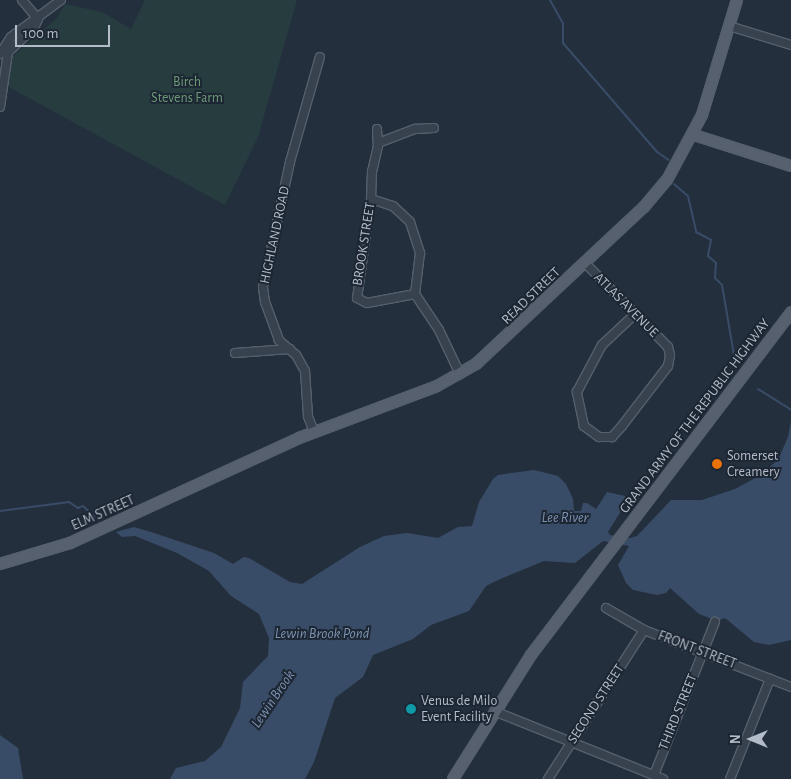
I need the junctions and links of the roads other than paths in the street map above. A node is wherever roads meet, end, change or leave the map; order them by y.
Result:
1 (22, 0) edge
2 (61, 0) edge
3 (737, 0) edge
4 (38, 19) junction
5 (729, 26) junction
6 (791, 45) edge
7 (0, 54) edge
8 (320, 57) dead end
9 (0, 107) edge
10 (434, 128) dead end
11 (377, 129) dead end
12 (694, 135) junction
13 (378, 143) junction
14 (791, 166) edge
15 (371, 199) junction
16 (585, 263) junction
17 (415, 294) junction
18 (791, 312) edge
19 (634, 316) junction
20 (290, 349) junction
21 (237, 353) dead end
22 (460, 374) junction
23 (314, 432) junction
24 (214, 478) joint
25 (0, 564) edge
26 (606, 608) dead end
27 (714, 622) dead end
28 (644, 630) junction
29 (702, 652) junction
30 (770, 679) junction
31 (791, 687) edge
32 (494, 711) junction
33 (571, 743) junction
34 (654, 775) junction
35 (452, 779) edge
36 (548, 779) edge
37 (663, 779) edge
38 (730, 779) edge

1 - 4 street
2 - 4 street
3 - 5 main road, READ STREET
4 - 7 street
4 - 9 street
5 - 6 street
5 - 12 main road, READ STREET
8 - 20 street, HIGHLAND ROAD
10 - 13 street
11 - 13 street, BROOK STREET
12 - 14 main road
12 - 16 main road, READ STREET
13 - 15 street, BROOK STREET
15 - 17 street
15 - 17 street, BROOK STREET
16 - 19 street, ATLAS AVENUE
16 - 22 main road, READ STREET
17 - 22 street
18 - 32 main road, GRAND ARMY OF THE REPUBLIC HIGHWAY
19 - 19 street, ATLAS AVENUE
20 - 21 street
20 - 23 street, HIGHLAND ROAD
22 - 23 main road, READ STREET
23 - 24 main road, READ STREET
24 - 25 main road, ELM STREET
26 - 28 street, FRONT STREET
27 - 29 street, THIRD STREET
28 - 29 street, FRONT STREET
28 - 33 street, SECOND STREET
29 - 30 street, FRONT STREET
29 - 34 street, THIRD STREET
30 - 31 street, FRONT STREET
30 - 38 street
32 - 33 street
32 - 35 main road
33 - 34 street
33 - 36 street, SECOND STREET
34 - 37 street

